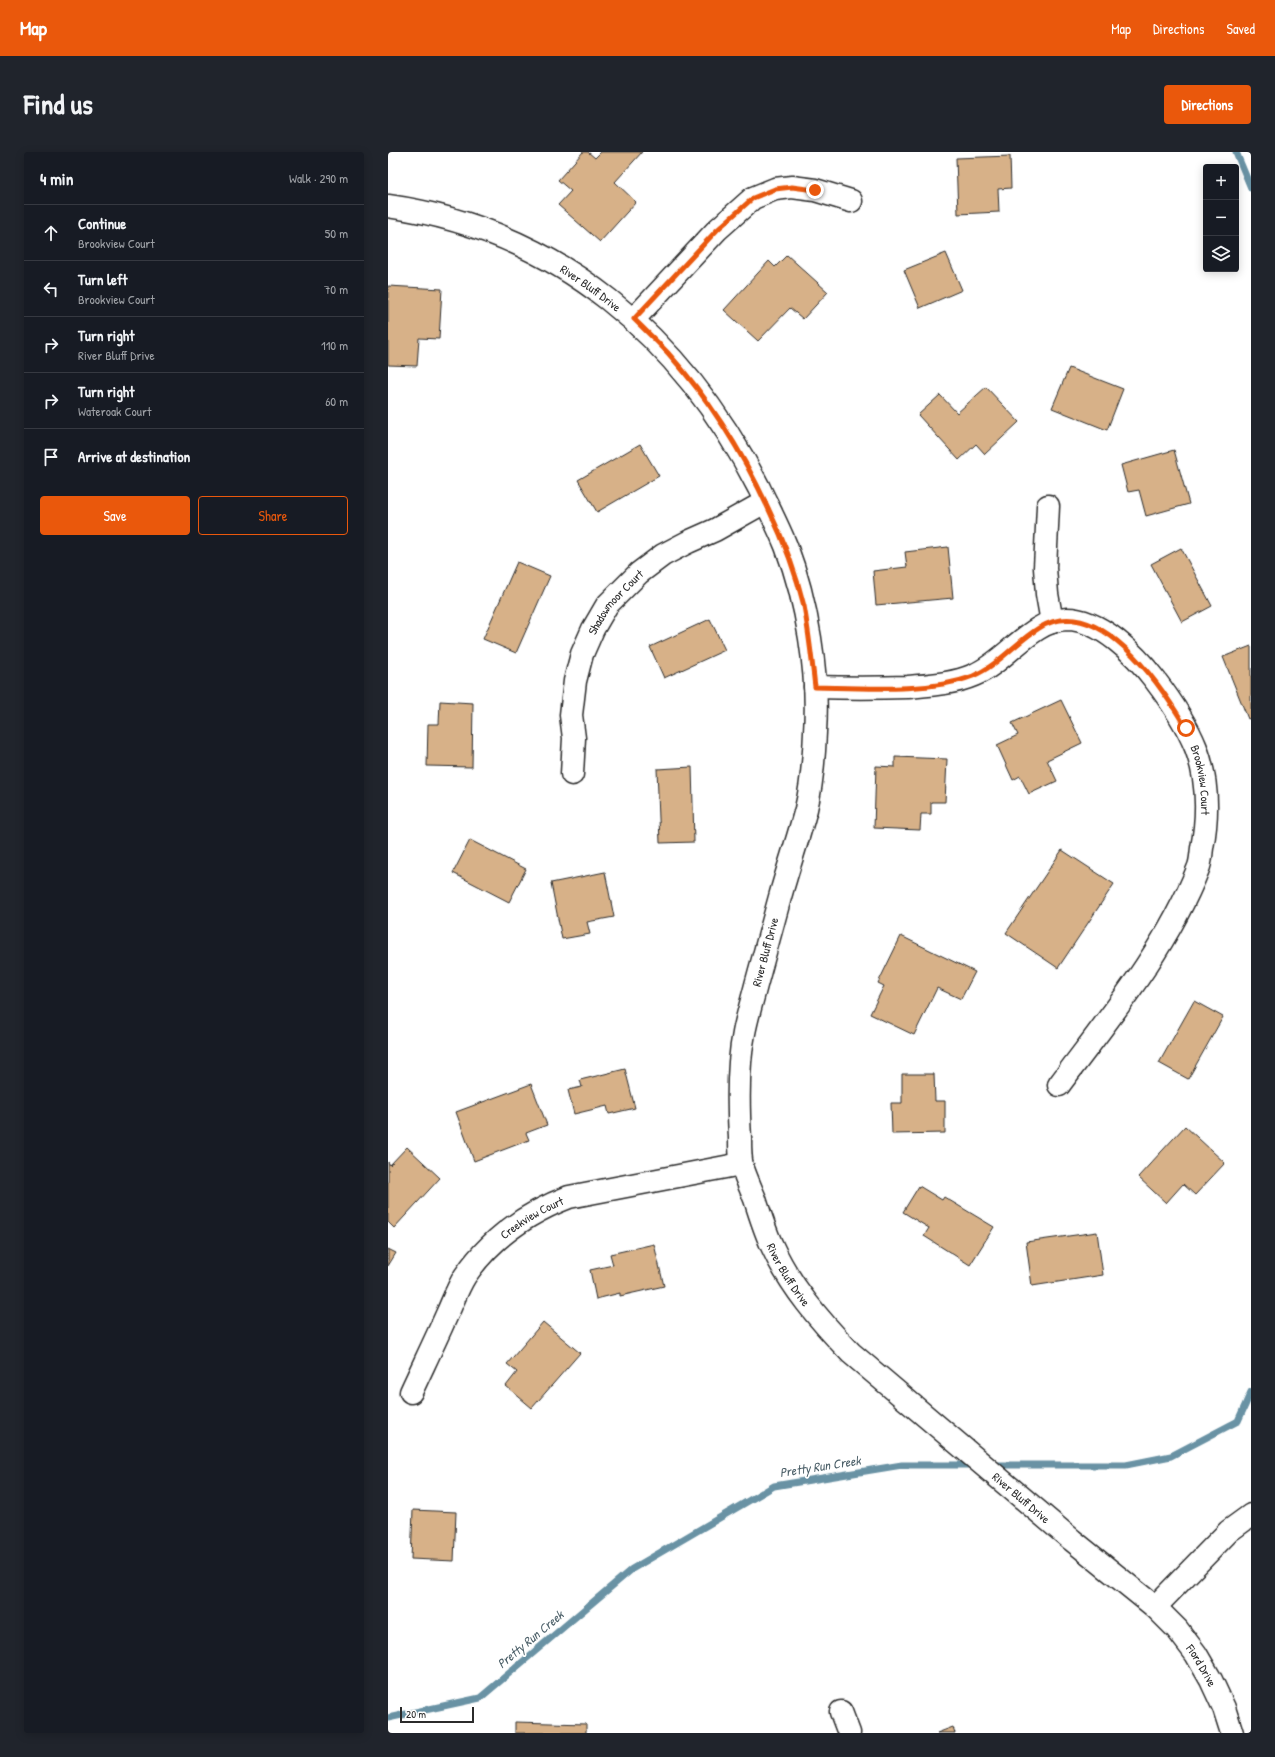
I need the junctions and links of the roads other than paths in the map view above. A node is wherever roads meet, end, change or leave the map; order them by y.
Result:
1 (851, 201) dead end
2 (388, 206) edge
3 (634, 319) junction
4 (765, 502) junction
5 (1048, 506) dead end
6 (1052, 622) junction
7 (815, 687) junction
8 (572, 774) dead end
9 (1059, 1086) dead end
10 (742, 1164) junction
11 (411, 1392) dead end
12 (1251, 1515) edge
13 (1155, 1607) junction
14 (840, 1712) dead end
15 (849, 1733) edge
16 (1232, 1733) edge

1 - 3 street
2 - 3 street, River Bluff Drive
3 - 4 street, River Bluff Drive
4 - 7 street, River Bluff Drive
4 - 8 street, Shadowmoor Court
5 - 6 street
6 - 7 street, Brookview Court
6 - 9 street, Brookview Court
7 - 10 street, River Bluff Drive
10 - 11 street, Creekview Court
10 - 13 street, River Bluff Drive
12 - 13 street
13 - 16 street, Fiord Drive
14 - 15 street

